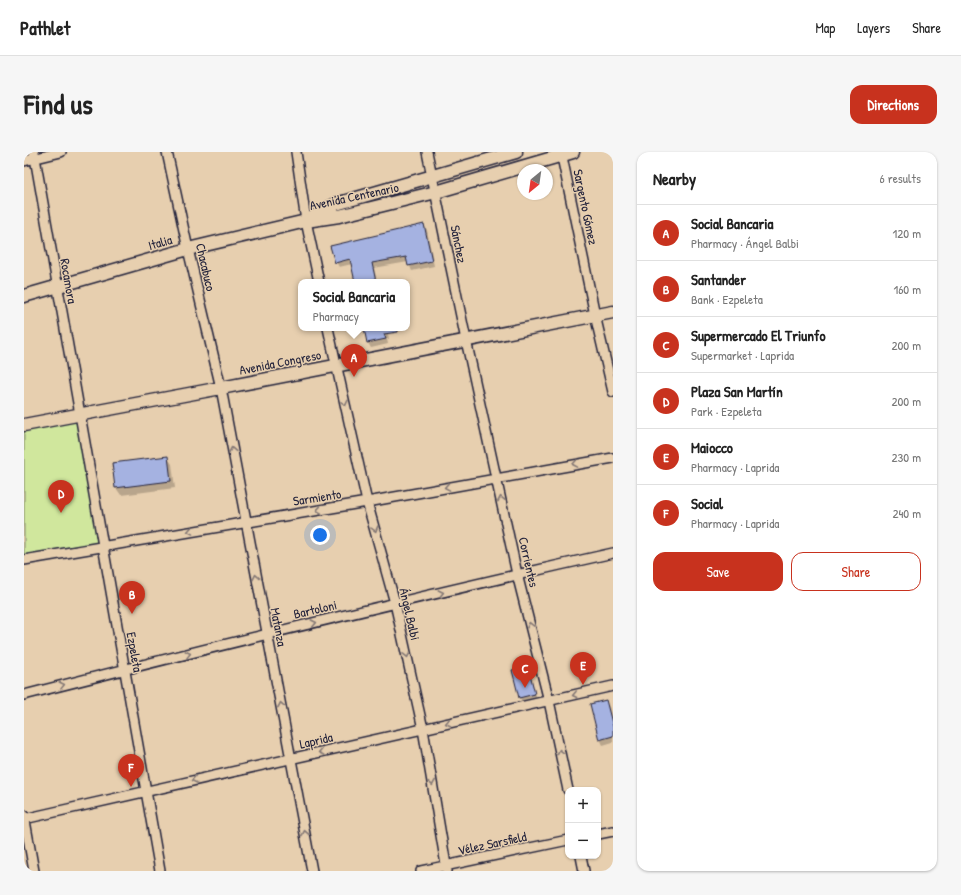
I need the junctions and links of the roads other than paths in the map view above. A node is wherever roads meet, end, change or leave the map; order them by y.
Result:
1 (61, 152) edge
2 (167, 152) edge
3 (296, 152) edge
4 (427, 152) edge
5 (516, 152) edge
6 (565, 153) edge
7 (34, 155) edge
8 (24, 161) edge
9 (432, 176) junction
10 (436, 192) junction
11 (306, 221) junction
12 (188, 249) junction
13 (318, 279) edge
14 (57, 287) junction
15 (24, 296) edge
16 (613, 312) edge
17 (595, 315) junction
18 (329, 331) edge
19 (466, 340) junction
20 (336, 365) junction
21 (221, 388) junction
22 (613, 392) edge
23 (80, 415) junction
24 (24, 425) edge
25 (613, 458) edge
26 (496, 478) junction
27 (367, 502) junction
28 (246, 522) junction
29 (103, 547) junction
30 (613, 553) edge
31 (24, 560) edge
32 (517, 574) junction
33 (395, 603) junction
34 (267, 634) junction
35 (124, 669) junction
36 (613, 686) edge
37 (24, 695) edge
38 (549, 701) junction
39 (423, 729) junction
40 (291, 759) junction
41 (567, 787) edge
42 (146, 791) junction
43 (24, 817) edge
44 (613, 831) edge
45 (601, 833) edge
46 (565, 841) edge
47 (582, 859) edge
48 (447, 868) edge
49 (34, 871) edge
50 (160, 871) edge
51 (312, 871) edge
52 (421, 871) edge
53 (584, 871) edge

1 - 7 street
2 - 12 street, Chacabuco
3 - 11 street
4 - 9 street, Sánchez
5 - 9 street, Avenida Centenario
6 - 10 street, Avenida Centenario
6 - 17 street, Sargento Gómez
7 - 8 street
7 - 14 street, Rocamora
9 - 10 street, Sánchez
9 - 11 street, Avenida Centenario
10 - 11 street, Avenida Centenario
10 - 19 street, Sánchez
11 - 12 street, Italia
11 - 13 street
12 - 14 street, Italia
12 - 21 street, Chacabuco
14 - 15 street, Italia
14 - 23 street, Rocamora
16 - 17 street, Avenida Congreso
17 - 19 street, Avenida Congreso
17 - 22 street, Sargento Gómez
18 - 20 street, Ángel Balbi
19 - 20 street, Avenida Congreso
19 - 26 street, Corrientes
20 - 21 street, Avenida Congreso
20 -> 27 street, Ángel Balbi
21 - 23 street, Avenida Congreso
28 -> 21 street, Matanza
23 - 24 street, Avenida Congreso
23 - 29 street, Ezpeleta
25 -> 26 street, Sarmiento
26 -> 27 street, Sarmiento
32 -> 26 street, Corrientes
27 -> 28 street, Sarmiento
27 -> 33 street, Ángel Balbi
28 -> 29 street, Sarmiento
34 -> 28 street, Matanza
29 - 31 street, Sarmiento
29 - 35 street, Ezpeleta
30 - 32 street, Bartoloni
33 -> 32 street, Bartoloni
38 -> 32 street, Corrientes
34 -> 33 street, Bartoloni
33 -> 39 street, Ángel Balbi
35 -> 34 street, Bartoloni
40 -> 34 street, Matanza
37 -> 35 street, Bartoloni
35 - 42 street, Ezpeleta
36 -> 38 street, Laprida
38 -> 39 street, Laprida
41 -> 38 street, Corrientes
39 -> 40 street, Laprida
39 -> 48 street, Ángel Balbi
40 -> 42 street, Laprida
51 -> 40 street, Matanza
42 - 43 street, Laprida
42 - 50 street, Ezpeleta
43 - 49 street
44 - 45 street
46 - 48 street, Vélez Sarsfield
47 - 53 street
48 - 52 street, Vélez Sarsfield

